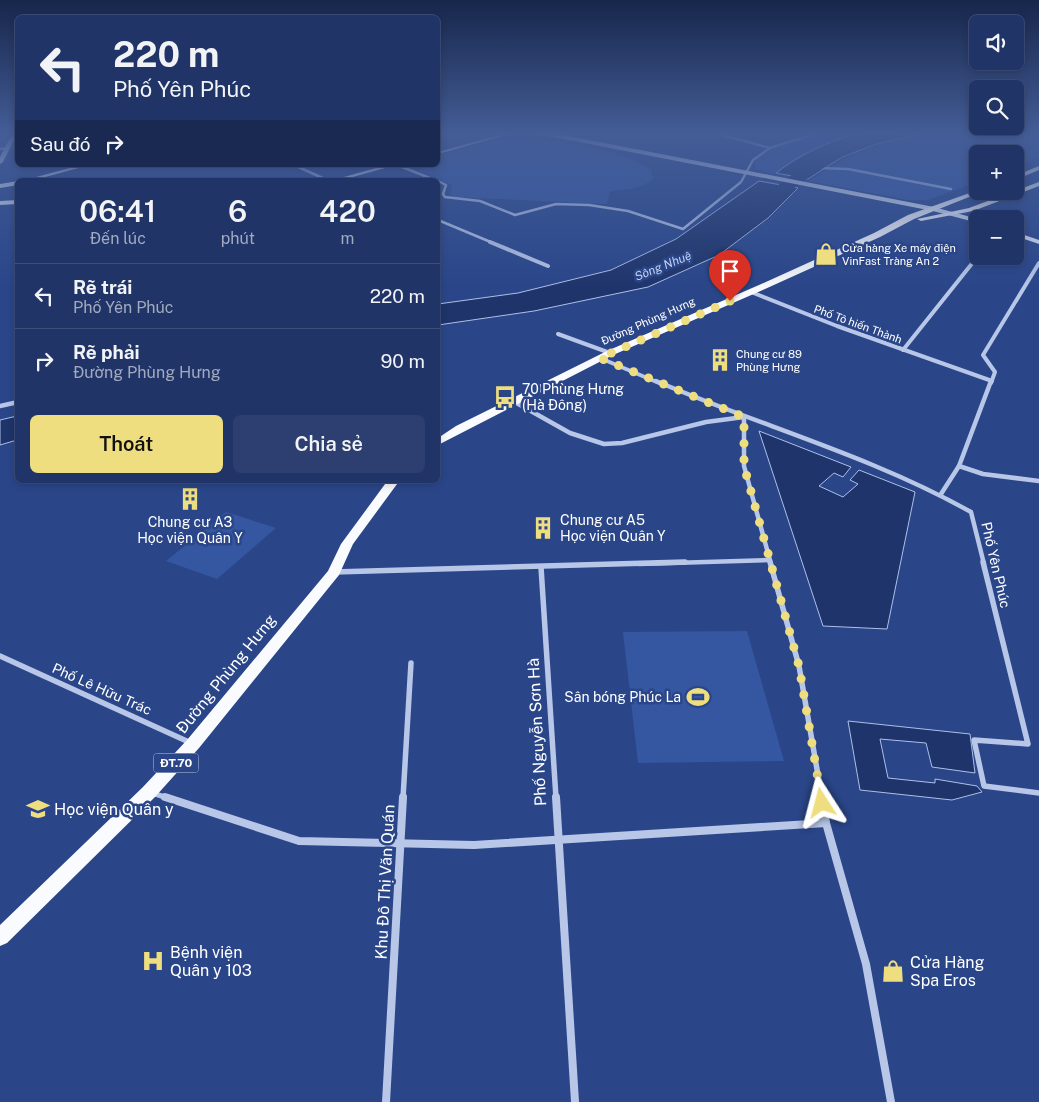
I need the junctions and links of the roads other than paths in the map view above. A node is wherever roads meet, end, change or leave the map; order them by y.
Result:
1 (446, 185) edge
2 (737, 185) edge
3 (810, 185) edge
4 (1036, 185) edge
5 (1024, 191) edge
6 (969, 196) edge
7 (999, 200) edge
8 (15, 202) edge
9 (0, 203) edge
10 (934, 209) junction
11 (956, 214) junction
12 (969, 219) edge
13 (440, 221) edge
14 (902, 223) junction
15 (1024, 237) edge
16 (1039, 242) edge
17 (1039, 262) edge
18 (971, 265) edge
19 (548, 266) dead end
20 (751, 292) junction
21 (558, 334) dead end
22 (903, 350) junction
23 (610, 353) junction
24 (600, 358) junction
25 (992, 382) junction
26 (513, 401) junction
27 (15, 403) edge
28 (0, 406) edge
29 (744, 417) junction
30 (440, 441) edge
31 (958, 466) junction
32 (1039, 481) edge
33 (392, 483) edge
34 (941, 494) junction
35 (770, 560) junction
36 (541, 567) junction
37 (334, 572) junction
38 (0, 656) edge
39 (411, 663) dead end
40 (193, 744) junction
41 (149, 792) junction
42 (1039, 793) edge
43 (826, 822) junction
44 (558, 839) junction
45 (402, 843) junction
46 (0, 938) edge
47 (386, 1102) edge
48 (574, 1102) edge
49 (891, 1102) edge

1 - 2 street
3 - 10 street
4 - 5 main road, Đường Phùng Hưng
6 - 10 main road, Đường Phùng Hưng
7 - 11 main road, Đường Phùng Hưng
8 - 9 street
10 - 11 street
10 - 14 main road, Đường Phùng Hưng
11 - 12 street
11 - 14 main road, Đường Phùng Hưng
13 - 19 street
14 - 20 main road, Đường Phùng Hưng
15 - 16 street
17 - 25 street
18 - 22 street, Phố Tô hiến Thành
20 - 22 street, Phố Tô hiến Thành
20 - 23 main road, Đường Phùng Hưng
21 - 23 street
22 - 25 street
23 - 24 main road, Đường Phùng Hưng
24 - 26 main road, Đường Phùng Hưng
24 - 29 street, Phố Yên Phúc
25 - 31 street
26 - 29 street
26 - 30 main road, Đường Phùng Hưng
27 - 28 street
29 - 34 street, Phố Yên Phúc
29 - 35 street
31 - 32 street
31 - 34 street
33 - 37 main road, Đường Phùng Hưng / ĐT.70
34 - 42 street, Phố Yên Phúc
35 - 36 street
35 - 43 street
36 - 37 street
36 - 44 street, Phố Nguyễn Sơn Hà
37 - 40 main road, Đường Phùng Hưng / ĐT.70
38 - 40 street, Phố Lê Hữu Trác
39 - 45 street, Khu Đô Thị Văn Quán
40 - 41 main road, Đường Phùng Hưng / ĐT.70
41 - 45 street
41 - 46 main road, Đường Phùng Hưng / ĐT.70
43 - 44 street
43 - 49 street
44 - 45 street
44 - 48 street, Phố Nguyễn Sơn Hà
45 - 47 street, Khu Đô Thị Văn Quán

